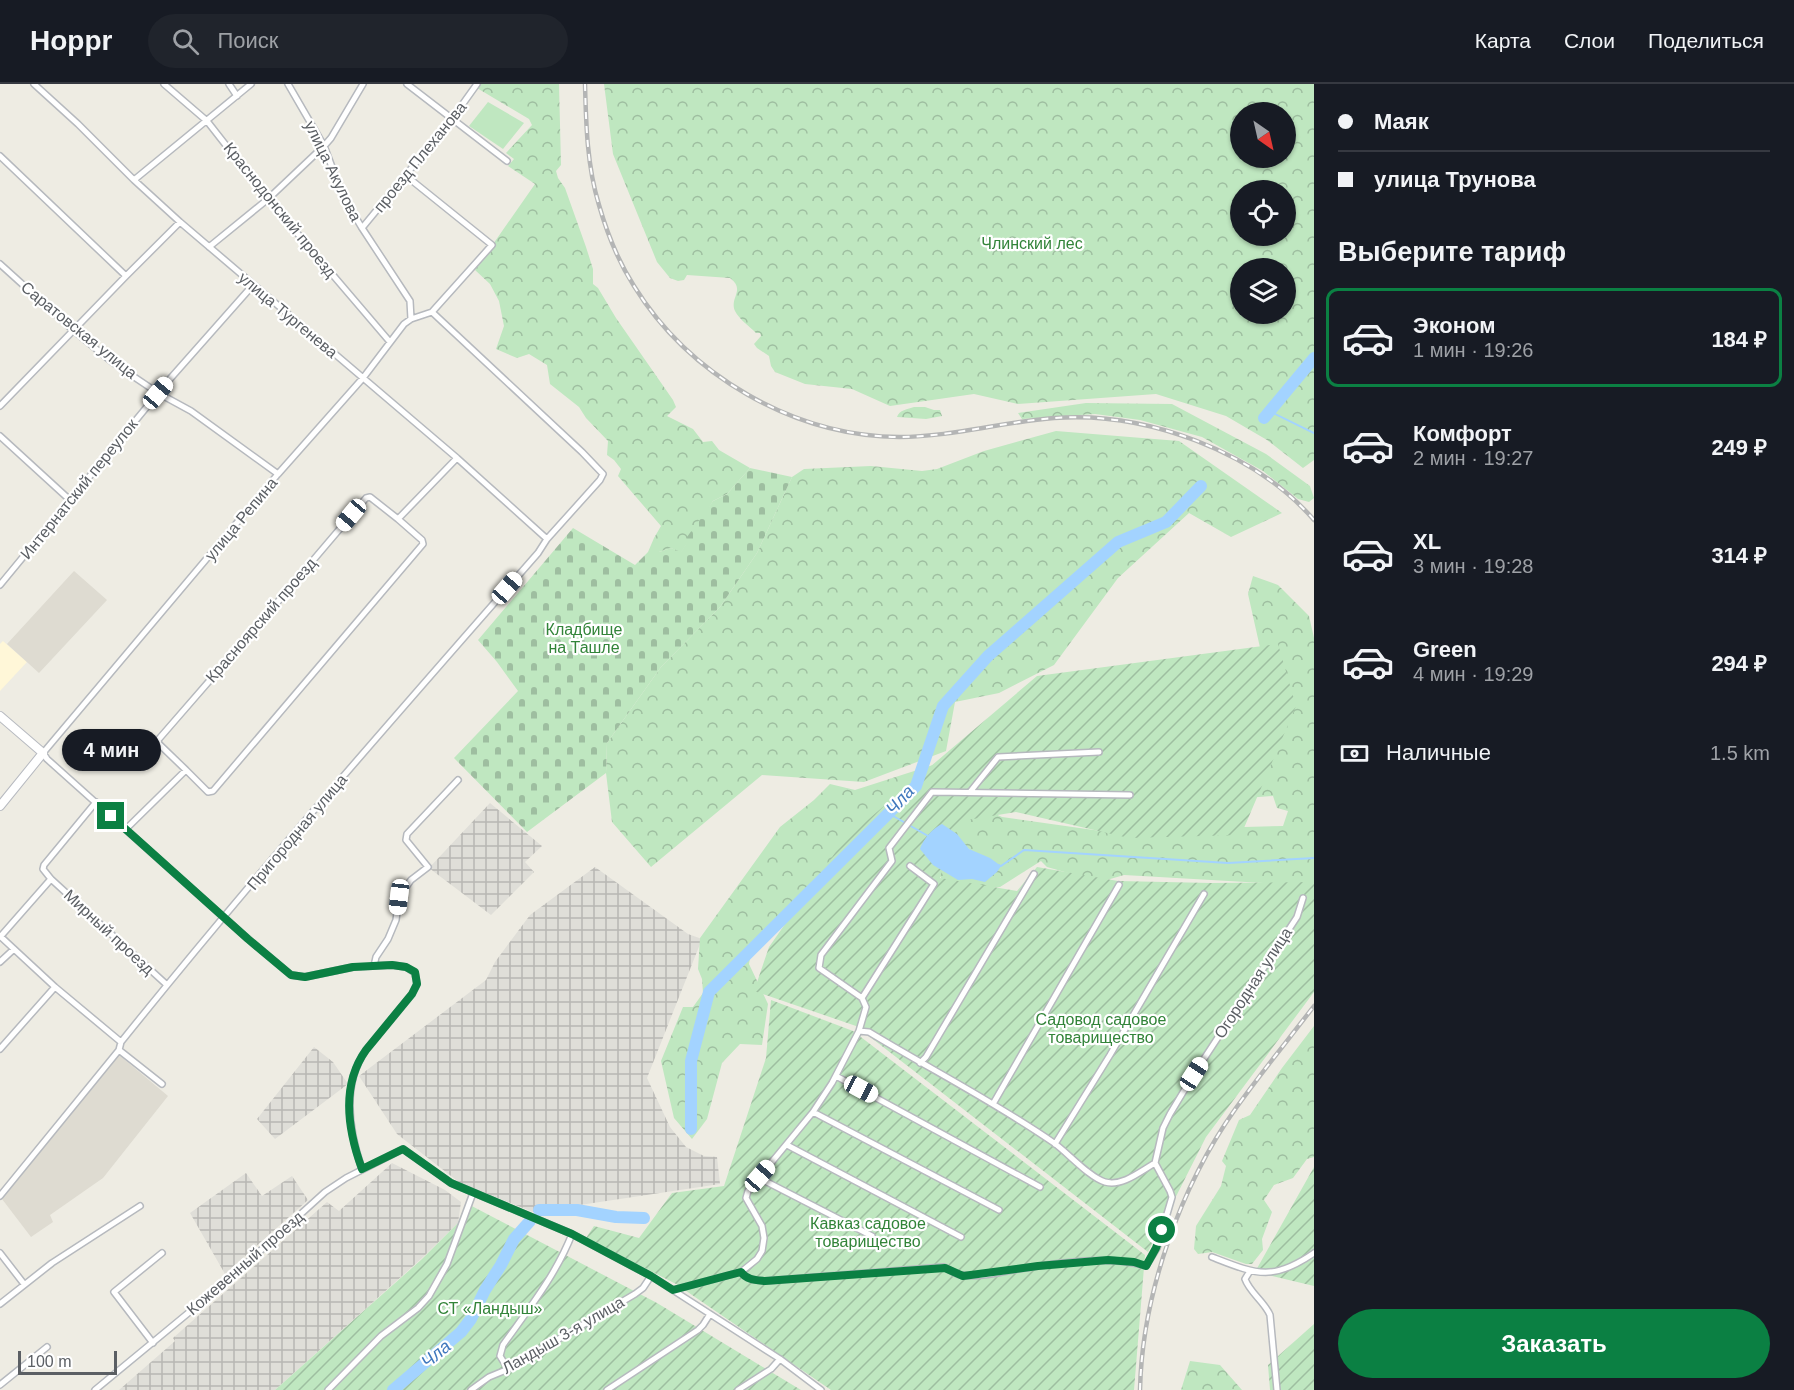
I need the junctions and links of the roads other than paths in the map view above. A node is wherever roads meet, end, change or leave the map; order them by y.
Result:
1 (34, 84) edge
2 (164, 84) edge
3 (229, 84) edge
4 (251, 84) edge
5 (288, 84) edge
6 (363, 84) edge
7 (407, 84) edge
8 (477, 84) edge
9 (237, 96) junction
10 (452, 119) junction
11 (207, 121) junction
12 (324, 146) junction
13 (0, 156) edge
14 (507, 161) dead end
15 (405, 176) junction
16 (134, 180) junction
17 (268, 199) junction
18 (180, 222) junction
19 (362, 228) junction
20 (209, 248) junction
21 (0, 264) edge
22 (126, 276) junction
23 (253, 285) junction
24 (432, 312) junction
25 (411, 319) junction
26 (73, 330) junction
27 (390, 342) junction
28 (363, 378) junction
29 (158, 393) junction
30 (0, 405) edge
31 (0, 436) edge
32 (457, 458) junction
33 (278, 474) junction
34 (71, 501) junction
35 (398, 519) junction
36 (547, 539) junction
37 (0, 585) edge
38 (0, 716) edge
39 (1099, 752) dead end
40 (43, 753) junction
41 (186, 770) junction
42 (458, 780) dead end
43 (970, 792) junction
44 (1130, 795) dead end
45 (96, 802) junction
46 (0, 806) edge
47 (126, 829) junction
48 (910, 866) dead end
49 (1034, 874) dead end
50 (51, 879) junction
51 (1119, 885) dead end
52 (1204, 894) dead end
53 (1303, 898) dead end
54 (225, 918) junction
55 (0, 937) edge
56 (14, 949) junction
57 (0, 962) edge
58 (374, 966) junction
59 (167, 985) junction
60 (55, 987) junction
61 (862, 998) junction
62 (860, 1031) junction
63 (121, 1042) junction
64 (0, 1049) edge
65 (119, 1050) junction
66 (920, 1063) junction
67 (836, 1076) junction
68 (162, 1084) dead end
69 (993, 1104) junction
70 (813, 1112) junction
71 (1055, 1144) junction
72 (787, 1145) junction
73 (1155, 1163) junction
74 (362, 1169) junction
75 (760, 1176) junction
76 (1040, 1187) dead end
77 (473, 1193) junction
78 (0, 1196) edge
79 (140, 1206) dead end
80 (999, 1210) dead end
81 (572, 1234) junction
82 (872, 1236) dead end
83 (962, 1237) dead end
84 (0, 1253) edge
85 (162, 1253) dead end
86 (1314, 1253) edge
87 (1212, 1257) dead end
88 (1250, 1271) junction
89 (741, 1272) junction
90 (651, 1276) junction
91 (24, 1284) junction
92 (673, 1290) junction
93 (0, 1304) edge
94 (710, 1314) junction
95 (153, 1343) junction
96 (47, 1347) dead end
97 (780, 1359) junction
98 (508, 1369) junction
99 (0, 1384) edge
100 (95, 1390) edge
101 (328, 1390) edge
102 (471, 1390) edge
103 (607, 1390) edge
104 (738, 1390) edge
105 (821, 1390) edge
106 (1277, 1390) edge

1 - 16 street, улица Тургенева
2 - 11 street, Краснодонский проезд
3 - 9 street
4 - 9 street
5 - 12 street, улица Акулова
6 - 12 street
7 - 10 street
8 - 10 street, проезд Плеханова
9 - 11 street
10 - 14 street
10 - 15 street, проезд Плеханова
11 - 16 street
11 - 17 street, Краснодонский проезд
12 - 17 street
12 - 19 street, улица Акулова
13 - 22 street
15 - 19 street, проезд Плеханова
15 - 24 street, улица Репина
16 - 18 street, улица Тургенева
17 - 20 street
17 - 27 street, Краснодонский проезд
18 - 20 street, улица Тургенева
18 - 22 street
19 - 25 street, улица Акулова
20 - 23 street, улица Тургенева
21 - 26 street, Саратовская улица
22 - 26 street
23 - 28 street, улица Тургенева
23 - 29 street, Интернатский переулок
24 - 25 street, улица Репина
24 - 36 street, Пригородная улица
25 - 27 street, улица Репина
26 - 29 street, Саратовская улица
26 - 30 street
27 - 28 street, улица Репина
28 - 32 street, улица Тургенева
28 - 33 street, улица Репина
29 - 33 street, Саратовская улица
29 - 34 street, Интернатский переулок
31 - 34 street
32 - 35 street
32 - 36 street, улица Тургенева
33 - 40 street, улица Репина
34 - 37 street, Интернатский переулок
35 - 41 street, Красноярский проезд
35 - 41 street, Красноярский проезд
36 - 54 street, Пригородная улица
38 - 40 street
39 - 43 street
40 - 45 street
40 - 46 street, улица Репина
41 - 47 street
42 - 58 street
43 - 44 street
43 - 61 street
45 - 47 street
45 - 50 street, Мирный проезд
47 - 54 street
48 - 61 street
49 - 66 street
50 - 55 street, Мирный проезд
50 - 59 street, Мирный проезд
51 - 69 street
52 - 71 street
53 - 73 street, Огородная улица
54 - 58 street
54 - 59 street, Пригородная улица
55 - 56 street
56 - 57 street
56 - 60 street
58 - 74 street
59 - 63 street, Пригородная улица
60 - 63 street
60 - 64 street
61 - 62 street
62 - 66 street
62 - 67 street
63 - 65 street, Пригородная улица
65 - 68 street
65 - 78 street, Пригородная улица
66 - 69 street
67 - 70 street
67 - 76 street
69 - 71 street
70 - 72 street
70 - 80 street
71 - 73 street
72 - 75 street
72 - 83 street
73 - 89 street
74 - 77 street, Кожевенный проезд
74 - 95 street, Кожевенный проезд
75 - 82 street
75 - 89 street
77 - 81 street
77 - 101 street
79 - 91 street
81 - 90 street
81 - 98 street
84 - 91 street
85 - 95 street
86 - 88 street
87 - 88 street
88 - 106 street
89 - 92 street
90 - 92 street
90 - 98 street, Ландыш 3-я улица
91 - 93 street
92 - 94 street
94 - 97 street
94 - 103 street
95 - 100 street, Кожевенный проезд
96 - 99 street
97 - 104 street
97 - 105 street
98 - 102 street, Ландыш 3-я улица

